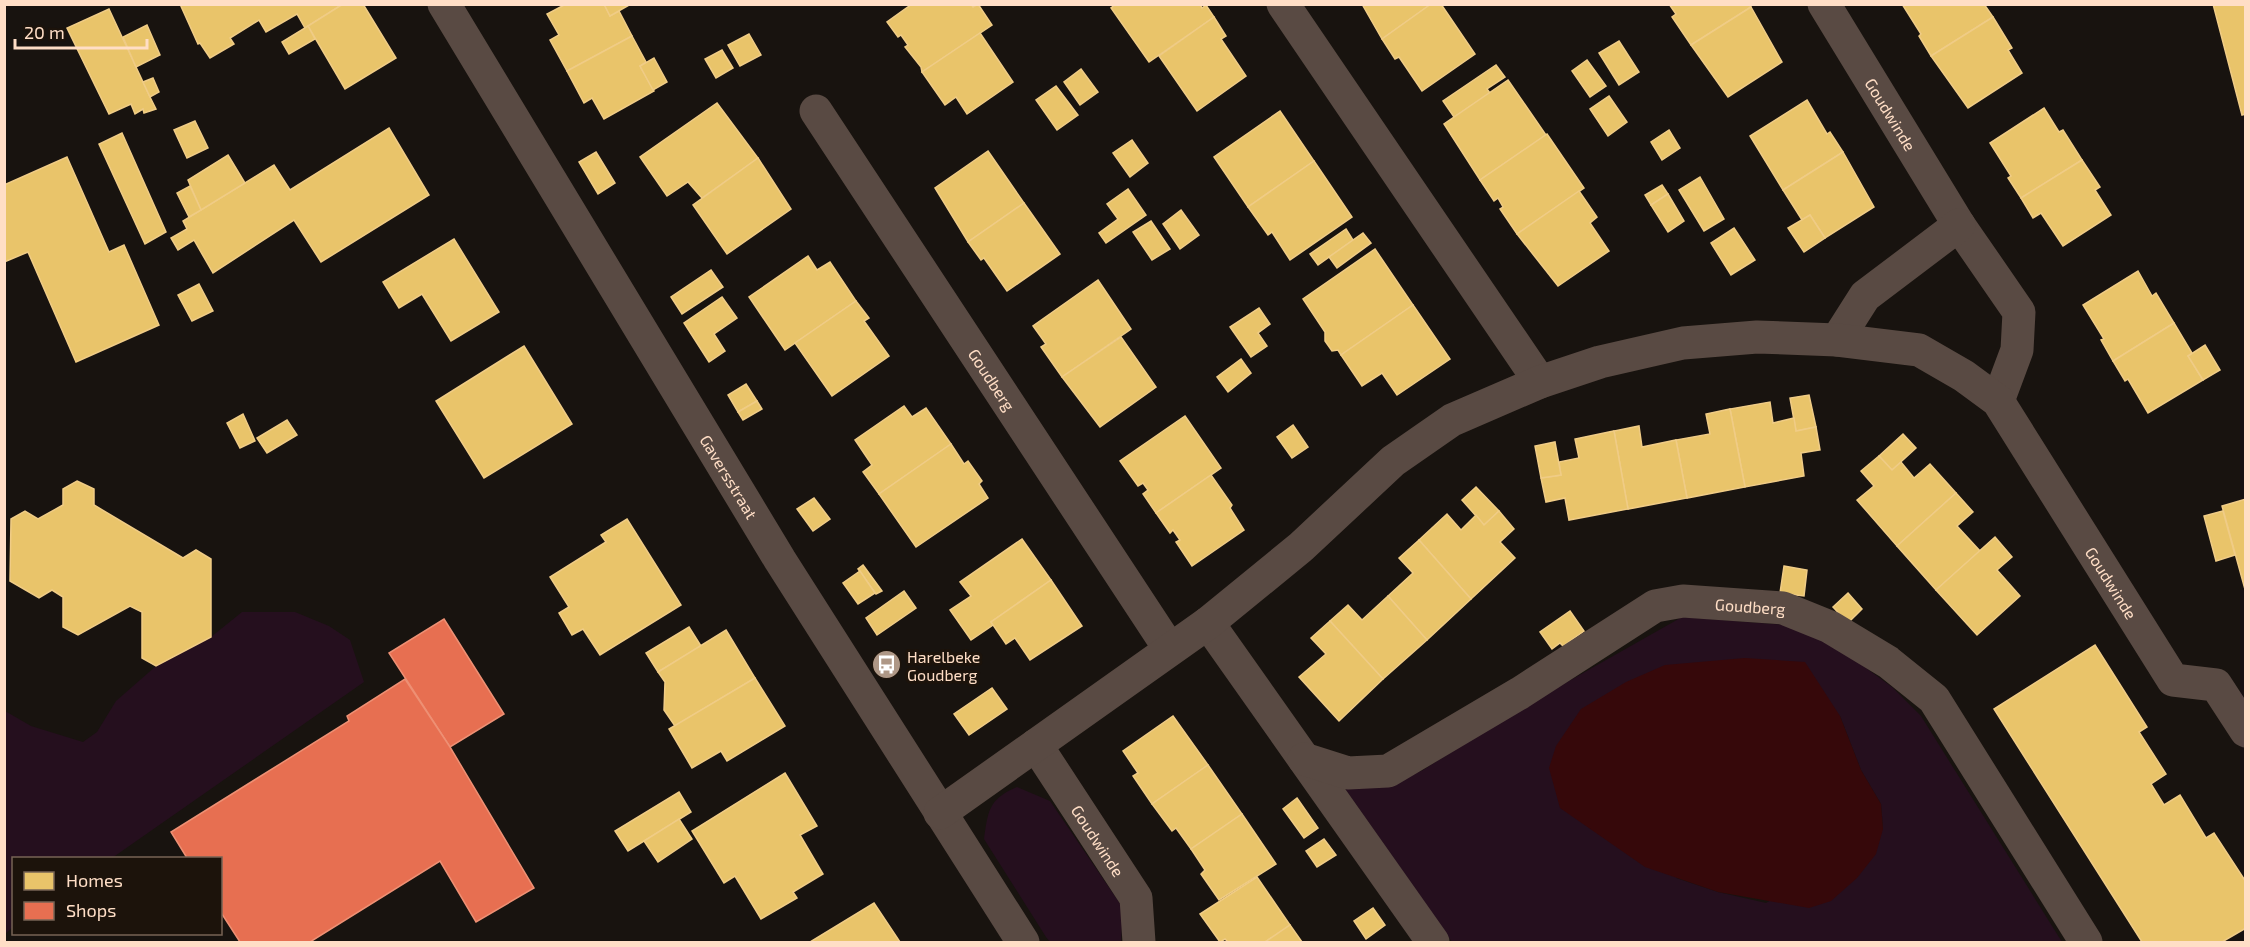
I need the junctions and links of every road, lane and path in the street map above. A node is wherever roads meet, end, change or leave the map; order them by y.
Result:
1 (444, 4) edge
2 (1283, 4) edge
3 (1824, 4) edge
4 (816, 111) dead end
5 (1959, 225) junction
6 (1837, 340) junction
7 (1540, 382) junction
8 (1998, 401) junction
9 (1208, 623) junction
10 (1169, 648) junction
11 (2246, 731) edge
12 (1036, 746) junction
13 (1304, 759) junction
14 (940, 813) junction
15 (1023, 942) edge
16 (1139, 942) edge
17 (1434, 942) edge
18 (2086, 942) edge

1 - 14 street, Gaversstraat
2 - 7 street
3 - 5 street, Goudwinde
4 - 10 street, Goudberg
5 - 6 street
5 - 8 street, Goudwinde
6 - 7 street
6 - 8 street, Goudwinde
7 - 9 street
8 - 11 street, Goudwinde
9 - 10 street
9 - 13 street
10 - 12 street
12 - 14 street
12 - 16 street, Goudwinde
13 - 17 street
13 - 18 street, Goudberg
14 - 15 street, Gaversstraat

